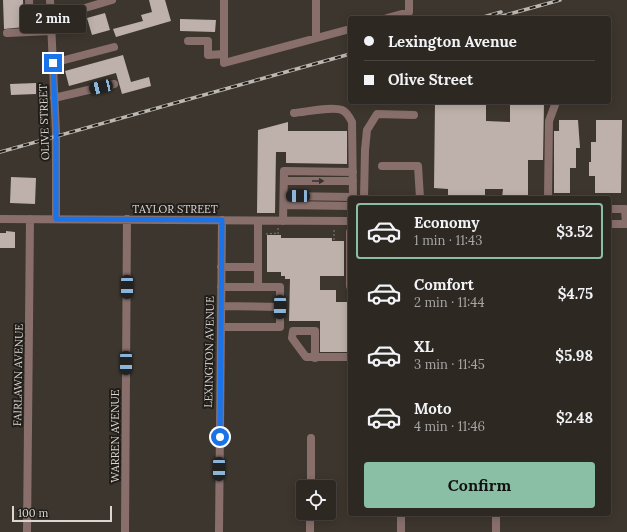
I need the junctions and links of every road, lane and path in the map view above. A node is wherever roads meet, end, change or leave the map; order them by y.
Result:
1 (30, 0) edge
2 (50, 0) edge
3 (112, 0) edge
4 (224, 0) edge
5 (316, 0) edge
6 (409, 0) edge
7 (394, 16) edge
8 (51, 18) junction
9 (348, 30) edge
10 (51, 31) junction
11 (30, 32) junction
12 (7, 33) dead end
13 (316, 38) junction
14 (188, 41) dead end
15 (114, 46) dead end
16 (224, 58) junction
17 (53, 63) junction
18 (114, 84) dead end
19 (54, 98) junction
20 (555, 104) edge
21 (294, 113) dead end
22 (414, 115) dead end
23 (382, 166) dead end
24 (353, 172) junction
25 (284, 181) junction
26 (353, 181) junction
27 (284, 196) junction
28 (353, 196) edge
29 (364, 196) edge
30 (420, 196) edge
31 (548, 196) edge
32 (348, 197) edge
33 (284, 206) junction
34 (348, 206) edge
35 (611, 209) edge
36 (0, 219) edge
37 (30, 219) junction
38 (56, 219) junction
39 (127, 219) junction
40 (222, 220) junction
41 (258, 220) junction
42 (348, 221) edge
43 (281, 224) junction
44 (611, 224) edge
45 (626, 224) edge
46 (334, 227) dead end
47 (266, 240) dead end
48 (334, 240) dead end
49 (221, 267) junction
50 (258, 267) junction
51 (221, 286) junction
52 (258, 287) junction
53 (221, 306) junction
54 (280, 307) junction
55 (221, 327) junction
56 (280, 327) junction
57 (293, 331) junction
58 (348, 357) edge
59 (315, 358) junction
60 (311, 438) dead end
61 (311, 480) edge
62 (401, 516) edge
63 (496, 516) edge
64 (310, 520) edge
65 (28, 532) edge
66 (125, 532) edge
67 (219, 532) edge
68 (310, 532) edge
69 (401, 532) edge
70 (496, 532) edge

1 - 11 street
2 - 8 street, OLIVE STREET
3 - 8 street
4 - 16 street
5 - 13 street
6 - 7 street
8 - 10 street, OLIVE STREET
9 - 13 street
10 - 11 street
10 - 17 street, OLIVE STREET
11 - 12 street
13 - 16 street
14 - 16 street
15 - 17 street
17 - 19 street, OLIVE STREET
18 - 19 street
19 - 38 street, OLIVE STREET
20 - 31 street
21 - 24 street
22 - 29 street
23 - 30 street
24 - 25 street
24 - 26 street
25 -> 26 street
25 - 27 street
26 - 28 street
27 - 32 street
27 - 33 street
33 - 34 street
33 - 43 street
35 - 45 street
36 - 37 street, TAYLOR STREET
37 - 38 street, TAYLOR STREET
37 - 65 street, FAIRLAWN AVENUE
38 - 39 street, TAYLOR STREET
39 - 40 street, TAYLOR STREET
39 - 66 street, WARREN AVENUE
40 - 41 street, TAYLOR STREET
40 - 49 street, LEXINGTON AVENUE
41 - 43 street, TAYLOR STREET
41 - 50 street
42 - 43 street, TAYLOR STREET
43 - 47 path
44 - 45 street
46 - 48 path
49 - 50 street
49 - 51 street, LEXINGTON AVENUE
50 - 52 street
51 - 52 street
51 - 53 street, LEXINGTON AVENUE
52 - 54 street
53 - 54 street
53 - 55 street, LEXINGTON AVENUE
54 - 56 street
55 - 56 street
55 - 67 street, LEXINGTON AVENUE
56 - 57 street
57 - 59 street
57 - 59 street
58 - 59 street
60 - 61 street
62 - 69 street
63 - 70 street
64 - 68 street

